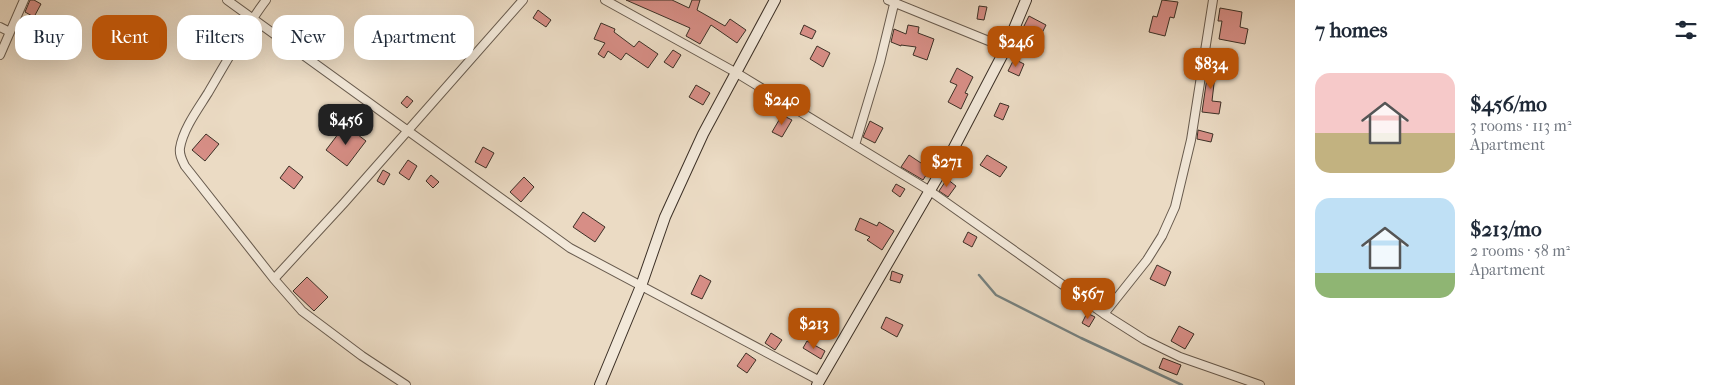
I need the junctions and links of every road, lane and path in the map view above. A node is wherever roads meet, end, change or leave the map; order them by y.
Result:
1 (24, 0) edge
2 (227, 0) edge
3 (266, 0) edge
4 (523, 0) edge
5 (605, 0) edge
6 (775, 0) edge
7 (1026, 0) edge
8 (1213, 0) edge
9 (892, 1) edge
10 (248, 15) edge
11 (254, 15) edge
12 (262, 25) edge
13 (0, 27) edge
14 (10, 32) junction
15 (1006, 48) junction
16 (0, 55) edge
17 (227, 60) edge
18 (736, 72) junction
19 (408, 131) junction
20 (855, 145) junction
21 (930, 191) junction
22 (274, 279) junction
23 (641, 286) junction
24 (1104, 314) junction
25 (818, 383) edge
26 (406, 385) edge
27 (600, 385) edge
28 (1260, 385) edge

1 - 14 street
2 - 10 street
3 - 11 street
4 - 19 street
5 - 18 street
6 - 18 street
7 - 15 street
8 - 24 street
9 - 15 street
9 - 20 street
12 - 19 street
13 - 14 street
14 - 16 street
15 - 21 street
17 - 22 street
18 - 20 street
18 - 23 street
19 - 22 street
19 - 23 street
20 - 21 street
21 - 24 street
21 - 25 street
22 - 26 street
23 - 25 street
23 - 27 street
24 - 28 street

